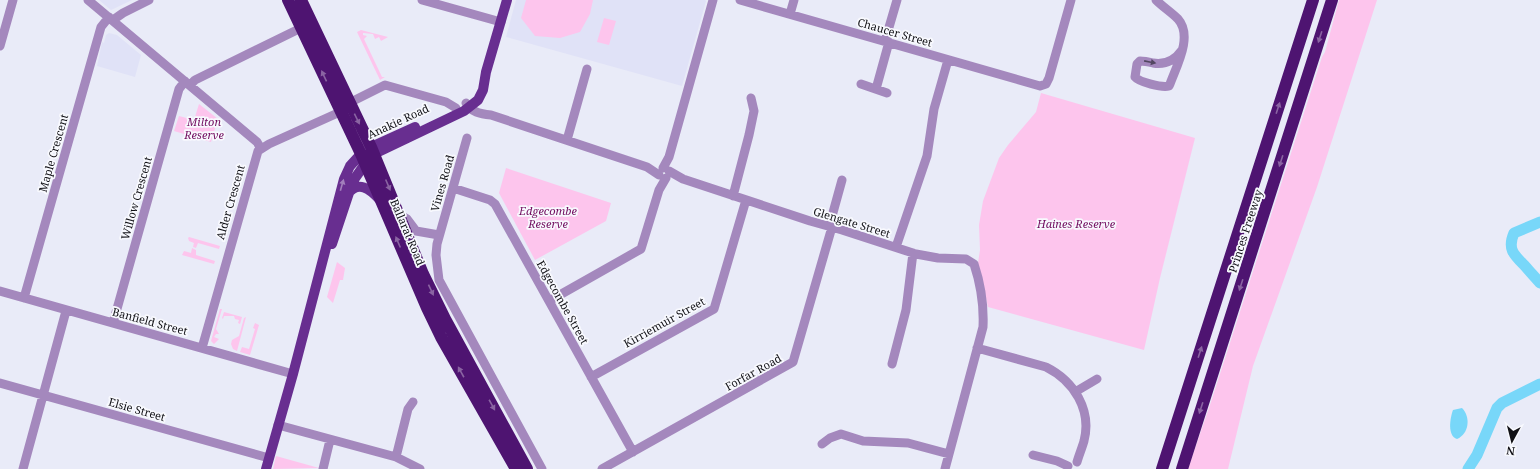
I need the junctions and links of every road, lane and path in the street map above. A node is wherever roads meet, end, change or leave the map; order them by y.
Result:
1 (13, 0) edge
2 (88, 0) edge
3 (149, 0) edge
4 (288, 0) edge
5 (301, 0) edge
6 (422, 0) edge
7 (507, 0) edge
8 (713, 0) edge
9 (740, 0) edge
10 (794, 0) edge
11 (897, 0) edge
12 (1071, 0) edge
13 (1156, 0) edge
14 (1313, 0) edge
15 (1332, 0) edge
16 (790, 14) junction
17 (111, 18) junction
18 (501, 22) junction
19 (301, 28) junction
20 (887, 42) junction
21 (0, 46) edge
22 (1182, 50) junction
23 (948, 60) junction
24 (587, 69) dead end
25 (187, 83) junction
26 (861, 84) dead end
27 (876, 89) junction
28 (888, 93) dead end
29 (750, 98) dead end
30 (349, 103) junction
31 (470, 104) junction
32 (456, 108) junction
33 (340, 112) junction
34 (467, 138) dead end
35 (566, 140) junction
36 (261, 149) junction
37 (373, 151) junction
38 (363, 159) junction
39 (664, 173) junction
40 (842, 180) dead end
41 (453, 188) junction
42 (348, 194) junction
43 (733, 196) junction
44 (746, 200) junction
45 (382, 202) junction
46 (400, 215) junction
47 (830, 227) junction
48 (439, 235) junction
49 (896, 247) junction
50 (436, 252) joint
51 (913, 253) junction
52 (323, 264) junction
53 (0, 291) edge
54 (24, 298) junction
55 (549, 301) junction
56 (66, 311) junction
57 (113, 323) junction
58 (202, 348) junction
59 (978, 348) junction
60 (892, 364) dead end
61 (293, 374) junction
62 (591, 377) junction
63 (1097, 379) dead end
64 (0, 383) edge
65 (1075, 392) junction
66 (43, 395) junction
67 (413, 402) dead end
68 (278, 425) junction
69 (330, 440) junction
70 (822, 444) dead end
71 (633, 452) junction
72 (949, 454) junction
73 (1033, 455) dead end
74 (396, 457) junction
75 (268, 458) junction
76 (1071, 465) edge
77 (22, 469) edge
78 (266, 469) edge
79 (323, 469) edge
80 (420, 469) edge
81 (516, 469) edge
82 (527, 469) edge
83 (542, 469) edge
84 (602, 469) edge
85 (945, 469) edge
86 (1162, 469) edge
87 (1182, 469) edge

1 - 21 street
2 - 17 street
3 - 17 street, Maple Crescent
4 - 19 highway, Ballarat Road
5 - 30 highway, Ballarat Road
6 - 18 street
7 - 18 main road
8 - 39 street
9 - 16 street, Chaucer Street
10 - 16 street
11 - 20 street
12 - 23 street, Chaucer Street
13 - 22 street
86 -> 14 highway, Princes Freeway
15 -> 87 highway, Princes Freeway
16 - 20 street, Chaucer Street
17 - 25 street
17 - 54 street, Maple Crescent
18 - 31 main road
19 - 25 street
33 -> 19 highway, Ballarat Road
20 - 23 street, Chaucer Street
20 - 27 street
22 -> 22 street
23 - 49 street
24 - 35 street
25 - 36 street
25 - 57 street, Willow Crescent
26 - 27 street
27 - 28 street
29 - 43 street
30 - 32 street
30 -> 37 highway, Ballarat Road
31 - 32 main road, Anakie Road
31 - 35 street, Glengate Street
31 - 37 main road, Anakie Road
32 - 37 main road, Anakie Road
33 - 36 street
33 - 38 highway, Ballarat Road
34 - 41 street, Vines Road
35 - 39 street, Glengate Street
36 - 58 street, Alder Crescent
37 - 38 highway, Anakie Road
37 -> 46 highway, Ballarat Road
38 - 42 main road, Anakie Road
38 - 45 highway, Ballarat Road
52 -> 38 main road, Anakie Road
39 - 43 street, Glengate Street
39 - 55 street
40 - 47 street, Forfar Road
41 - 48 street, Vines Road
41 - 55 street, Edgecombe Street
42 - 45 main road
42 - 52 main road, Anakie Road
43 - 44 street, Glengate Street
44 - 47 street, Glengate Street
44 - 62 street, Kirriemuir Street
81 -> 45 highway, Ballarat Road
46 - 48 street
46 -> 82 highway, Ballarat Road
47 - 49 street, Glengate Street
47 - 71 street, Forfar Road
48 - 50 street, Vines Road
49 - 51 street, Glengate Street
50 - 83 street, Ballarat Road
51 - 59 street, Glengate Street
51 - 60 street
52 - 61 main road, Anakie Road
53 - 54 street, Banfield Street
54 - 56 street, Banfield Street
55 - 62 street, Edgecombe Street
56 - 57 street, Banfield Street
56 - 66 street
57 - 58 street, Banfield Street
58 - 61 street, Banfield Street
59 - 65 street
59 - 72 street, Glengate Street
61 - 68 main road, Anakie Road
62 - 71 street, Edgecombe Street
63 - 65 street
64 - 66 street, Elsie Street
65 - 76 street
66 - 75 street, Elsie Street
66 - 77 street
67 - 74 street
68 - 69 street
68 - 75 main road, Anakie Road
69 - 74 street
69 - 79 street
70 - 72 street
71 - 84 street, Forfar Road
72 - 85 street, Glengate Street
73 - 76 street
74 - 80 street
75 - 78 main road, Anakie Road

